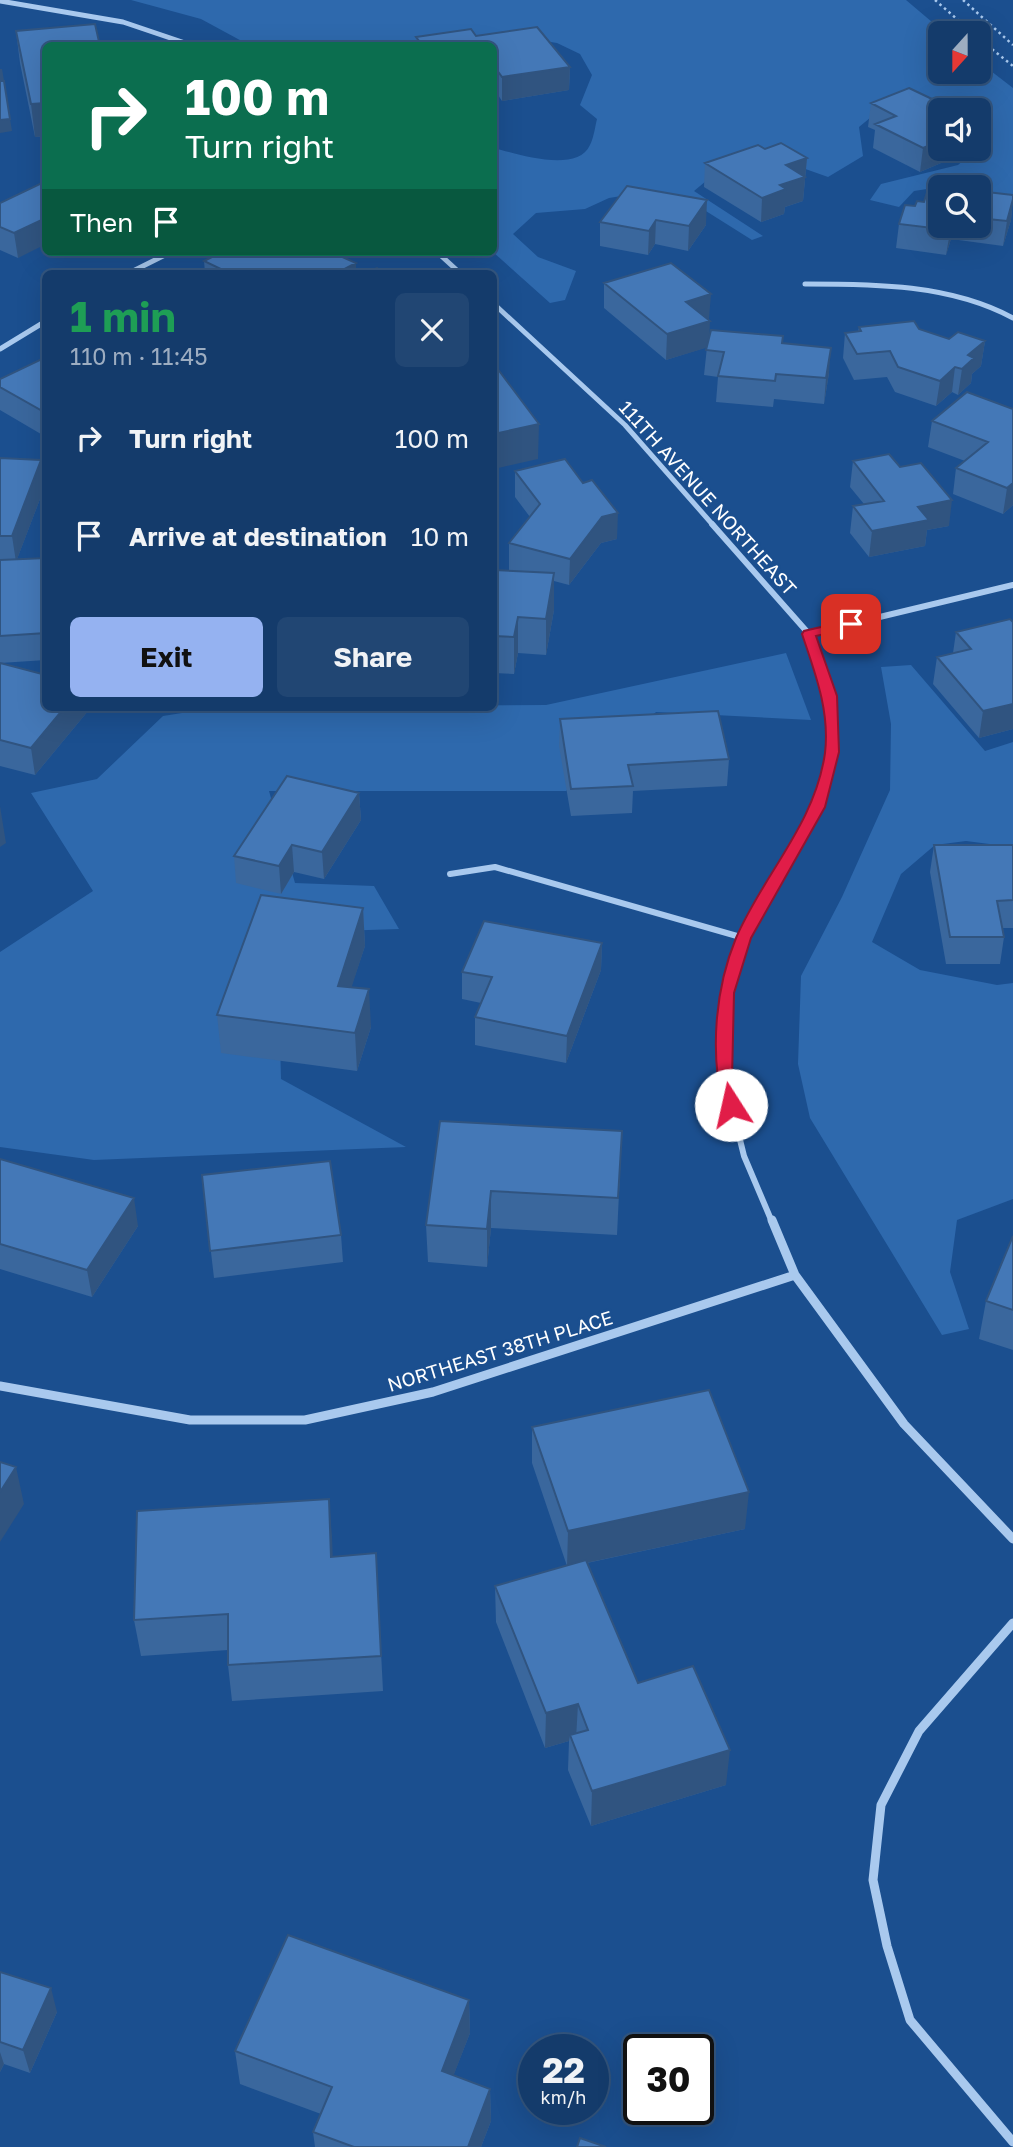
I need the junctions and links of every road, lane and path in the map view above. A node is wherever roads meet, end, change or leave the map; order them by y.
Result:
1 (935, 0) edge
2 (963, 0) edge
3 (0, 1) edge
4 (959, 21) edge
5 (186, 42) edge
6 (1013, 45) edge
7 (991, 48) edge
8 (1013, 66) edge
9 (163, 256) edge
10 (441, 256) edge
11 (135, 270) edge
12 (457, 270) edge
13 (806, 284) dead end
14 (497, 307) edge
15 (1013, 318) edge
16 (42, 323) edge
17 (0, 349) edge
18 (1013, 585) edge
19 (808, 634) junction
20 (450, 874) dead end
21 (744, 938) junction
22 (795, 1275) junction
23 (0, 1386) edge
24 (1013, 1539) edge
25 (1013, 1623) edge
26 (1013, 2142) edge

1 - 4 path
2 - 6 path
3 - 5 street
7 - 8 path
9 - 11 street
10 - 12 street
13 - 15 street
14 - 19 street, 111TH AVENUE NORTHEAST
16 - 17 street
18 - 19 street
19 - 21 street, 111TH AVENUE NORTHEAST
20 - 21 street
21 - 22 street, 111TH AVENUE NORTHEAST
22 - 23 street, NORTHEAST 38TH PLACE
22 - 24 street, 111TH AVENUE NORTHEAST
25 - 26 street

